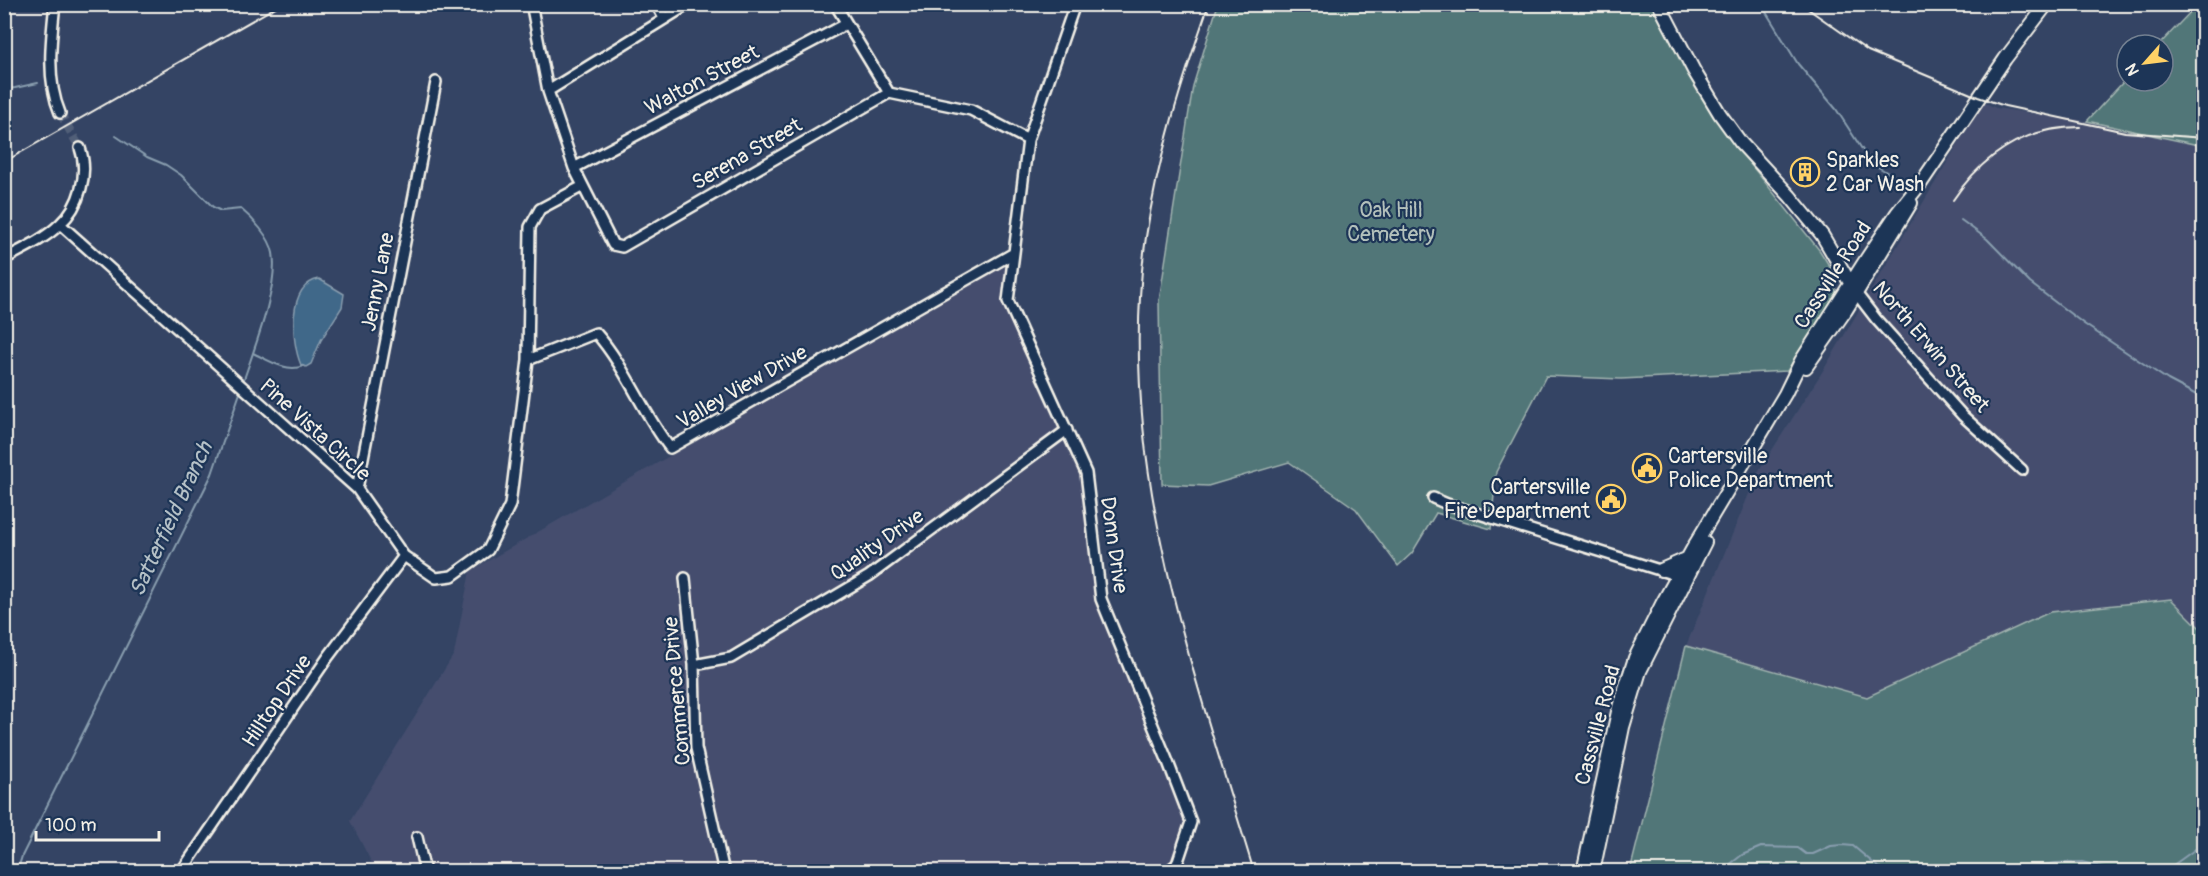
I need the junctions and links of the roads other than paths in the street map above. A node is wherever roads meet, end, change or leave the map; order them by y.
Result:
1 (55, 4) edge
2 (656, 4) edge
3 (689, 4) edge
4 (835, 4) edge
5 (1075, 4) edge
6 (1659, 4) edge
7 (2047, 4) edge
8 (535, 6) edge
9 (663, 18) junction
10 (846, 24) junction
11 (436, 82) dead end
12 (548, 91) junction
13 (889, 93) junction
14 (60, 113) tunnel mouth
15 (1028, 140) junction
16 (80, 147) tunnel mouth
17 (574, 168) junction
18 (583, 186) junction
19 (60, 224) junction
20 (1014, 252) junction
21 (4, 259) edge
22 (1854, 288) junction
23 (528, 360) junction
24 (1068, 430) junction
25 (2022, 470) dead end
26 (357, 489) junction
27 (1433, 498) dead end
28 (1722, 502) junction
29 (404, 556) junction
30 (1687, 559) junction
31 (1661, 570) junction
32 (685, 578) dead end
33 (1681, 578) junction
34 (694, 665) junction
35 (417, 837) dead end
36 (1589, 866) edge
37 (183, 870) dead end
38 (425, 872) edge
39 (724, 872) edge
40 (1167, 872) edge

1 - 14 street
2 - 9 street
3 - 9 street
4 - 10 street
5 - 15 street, Donn Drive
6 - 22 main road, North Erwin Street
7 - 22 main road, Cassville Road
8 - 12 street
9 - 12 street
10 - 13 street
10 - 17 street, Walton Street
11 - 26 street, Jenny Lane
12 - 17 street
13 - 15 street
13 - 18 street, Serena Street
15 - 20 street, Donn Drive
16 - 19 street
17 - 18 street
18 - 23 street, Pine Vista Circle
19 - 21 street
19 - 26 street, Pine Vista Circle
20 - 23 street, Valley View Drive
20 - 24 street, Donn Drive
22 - 25 street, North Erwin Street
22 - 28 main road, Cassville Road
23 - 29 street, Pine Vista Circle
24 - 34 street, Quality Drive
24 - 40 street, Donn Drive
26 - 29 street, Pine Vista Circle
27 - 31 street
28 - 30 main road, Cassville Road
28 - 33 main road, Cassville Road
29 - 37 street, Hilltop Drive
30 - 31 main road
30 - 33 main road, Cassville Road
31 - 33 street
32 - 34 street, Commerce Drive
33 - 36 main road, Cassville Road
34 - 39 street, Commerce Drive
35 - 38 street

